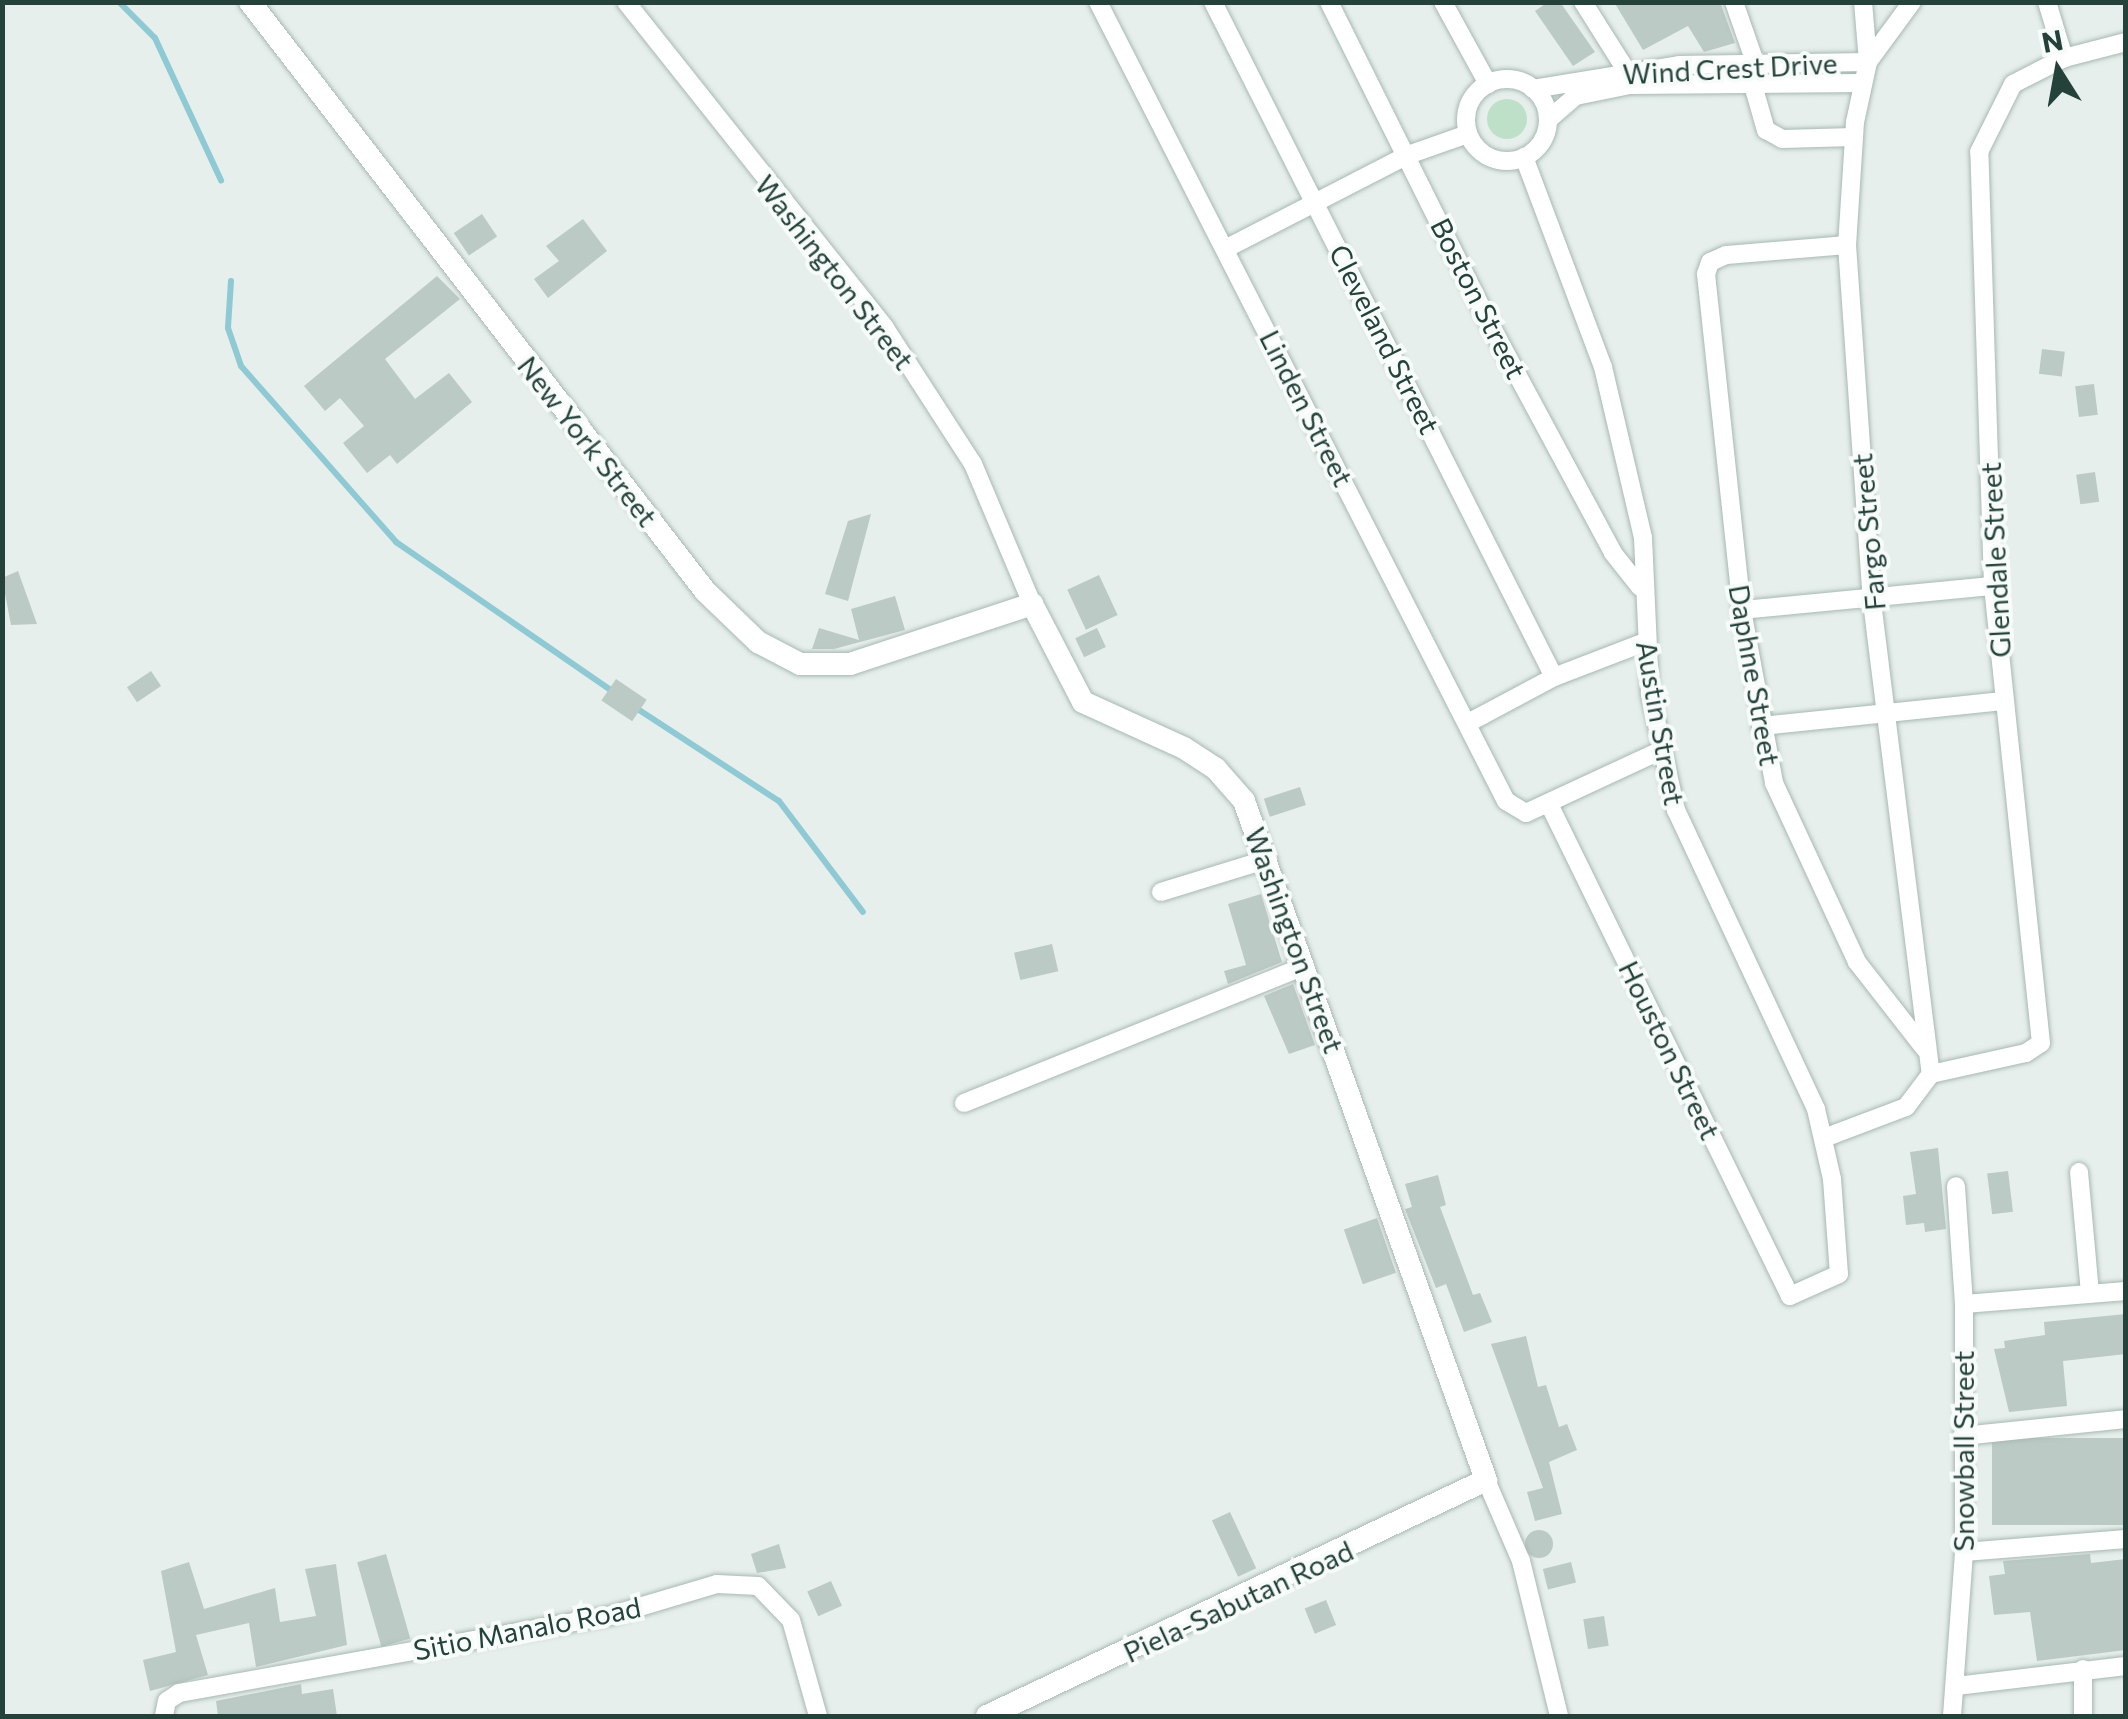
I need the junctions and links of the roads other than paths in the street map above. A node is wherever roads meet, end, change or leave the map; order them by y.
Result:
1 (250, 2) edge
2 (626, 2) edge
3 (1098, 2) edge
4 (1213, 2) edge
5 (1328, 2) edge
6 (1443, 2) edge
7 (1582, 2) edge
8 (1734, 2) edge
9 (1863, 2) edge
10 (1912, 2) edge
11 (2047, 2) edge
12 (2126, 42) edge
13 (2064, 58) junction
14 (1868, 62) junction
15 (1626, 70) junction
16 (1756, 74) junction
17 (1863, 83) junction
18 (1488, 84) junction
19 (1533, 89) junction
20 (1548, 120) junction
21 (1468, 134) junction
22 (1854, 137) junction
23 (1408, 155) junction
24 (1524, 157) junction
25 (1316, 200) junction
26 (1848, 245) junction
27 (1226, 249) junction
28 (1993, 586) junction
29 (1640, 587) junction
30 (1872, 602) junction
31 (1032, 604) junction
32 (1742, 610) junction
33 (1645, 642) junction
34 (1554, 677) junction
35 (2004, 701) junction
36 (1890, 710) junction
37 (1468, 723) junction
38 (1761, 726) junction
39 (1662, 750) junction
40 (1550, 804) junction
41 (1268, 859) junction
42 (1161, 892) dead end
43 (1305, 966) junction
44 (1924, 1050) junction
45 (1931, 1074) junction
46 (964, 1103) dead end
47 (1824, 1138) junction
48 (2079, 1172) dead end
49 (1956, 1186) dead end
50 (1839, 1274) joint
51 (2126, 1290) edge
52 (2090, 1294) junction
53 (1964, 1304) junction
54 (2126, 1419) edge
55 (1962, 1436) junction
56 (1486, 1480) junction
57 (2126, 1539) edge
58 (1964, 1552) junction
59 (2126, 1666) edge
60 (2083, 1670) junction
61 (1956, 1686) junction
62 (164, 1716) edge
63 (818, 1716) edge
64 (987, 1716) edge
65 (1559, 1716) edge
66 (1952, 1716) edge
67 (2082, 1716) edge

1 - 31 street, New York Street
2 - 31 street, Washington Street
3 - 27 street, Linden Street
4 - 25 street, Cleveland Street
5 - 23 street, Boston Street
6 - 18 street
7 - 15 street
8 - 16 street
9 - 14 street
10 - 14 street, Fargo Street
11 - 13 street
12 - 13 street
13 - 28 street, Glendale Street
14 - 16 street, Wind Crest Drive
14 - 17 street, Fargo Street
15 - 16 street, Wind Crest Drive
15 - 19 street, Wind Crest Drive
16 - 17 street, Wind Crest Drive
16 - 20 street, Wind Crest Drive
16 - 22 street
17 - 22 street, Fargo Street
18 - 19 street
18 - 21 street
19 - 20 street
20 - 24 street
21 - 23 street
21 - 24 street
22 - 26 street, Fargo Street
23 - 25 street
23 - 29 street, Boston Street
24 - 29 street, Austin Street
25 - 27 street
25 - 34 street, Cleveland Street
26 - 30 street, Fargo Street
26 - 32 street, Daphne Street
27 - 37 street, Linden Street
28 - 30 street
28 - 35 street, Glendale Street
29 - 33 street, Austin Street
30 - 32 street
30 - 36 street, Fargo Street
31 - 41 street, Washington Street
32 - 38 street, Daphne Street
33 - 34 street
33 - 39 street, Austin Street
34 - 37 street
35 - 36 street
35 - 45 street, Glendale Street
36 - 38 street
36 - 44 street, Fargo Street
37 - 40 street, Linden Street
38 - 44 street, Daphne Street
39 - 40 street
39 - 47 street, Austin Street
40 - 50 street, Houston Street
41 - 42 street
41 - 43 street, Washington Street
43 - 46 street
43 - 56 street, Washington Street
44 - 45 street, Fargo Street
45 - 47 street
47 - 50 street, Austin Street
48 - 52 street
49 - 53 street, Snowball Street
51 - 52 street
52 - 53 street
53 - 55 street, Snowball Street
54 - 55 street
55 - 58 street, Snowball Street
56 - 64 street, Piela-Sabutan Road
56 - 65 street, Washington Street
57 - 58 street
58 - 61 street, Snowball Street
59 - 60 street
60 - 61 street
60 - 67 street
61 - 66 street, Snowball Street
62 - 63 street, Sitio Manalo Road

